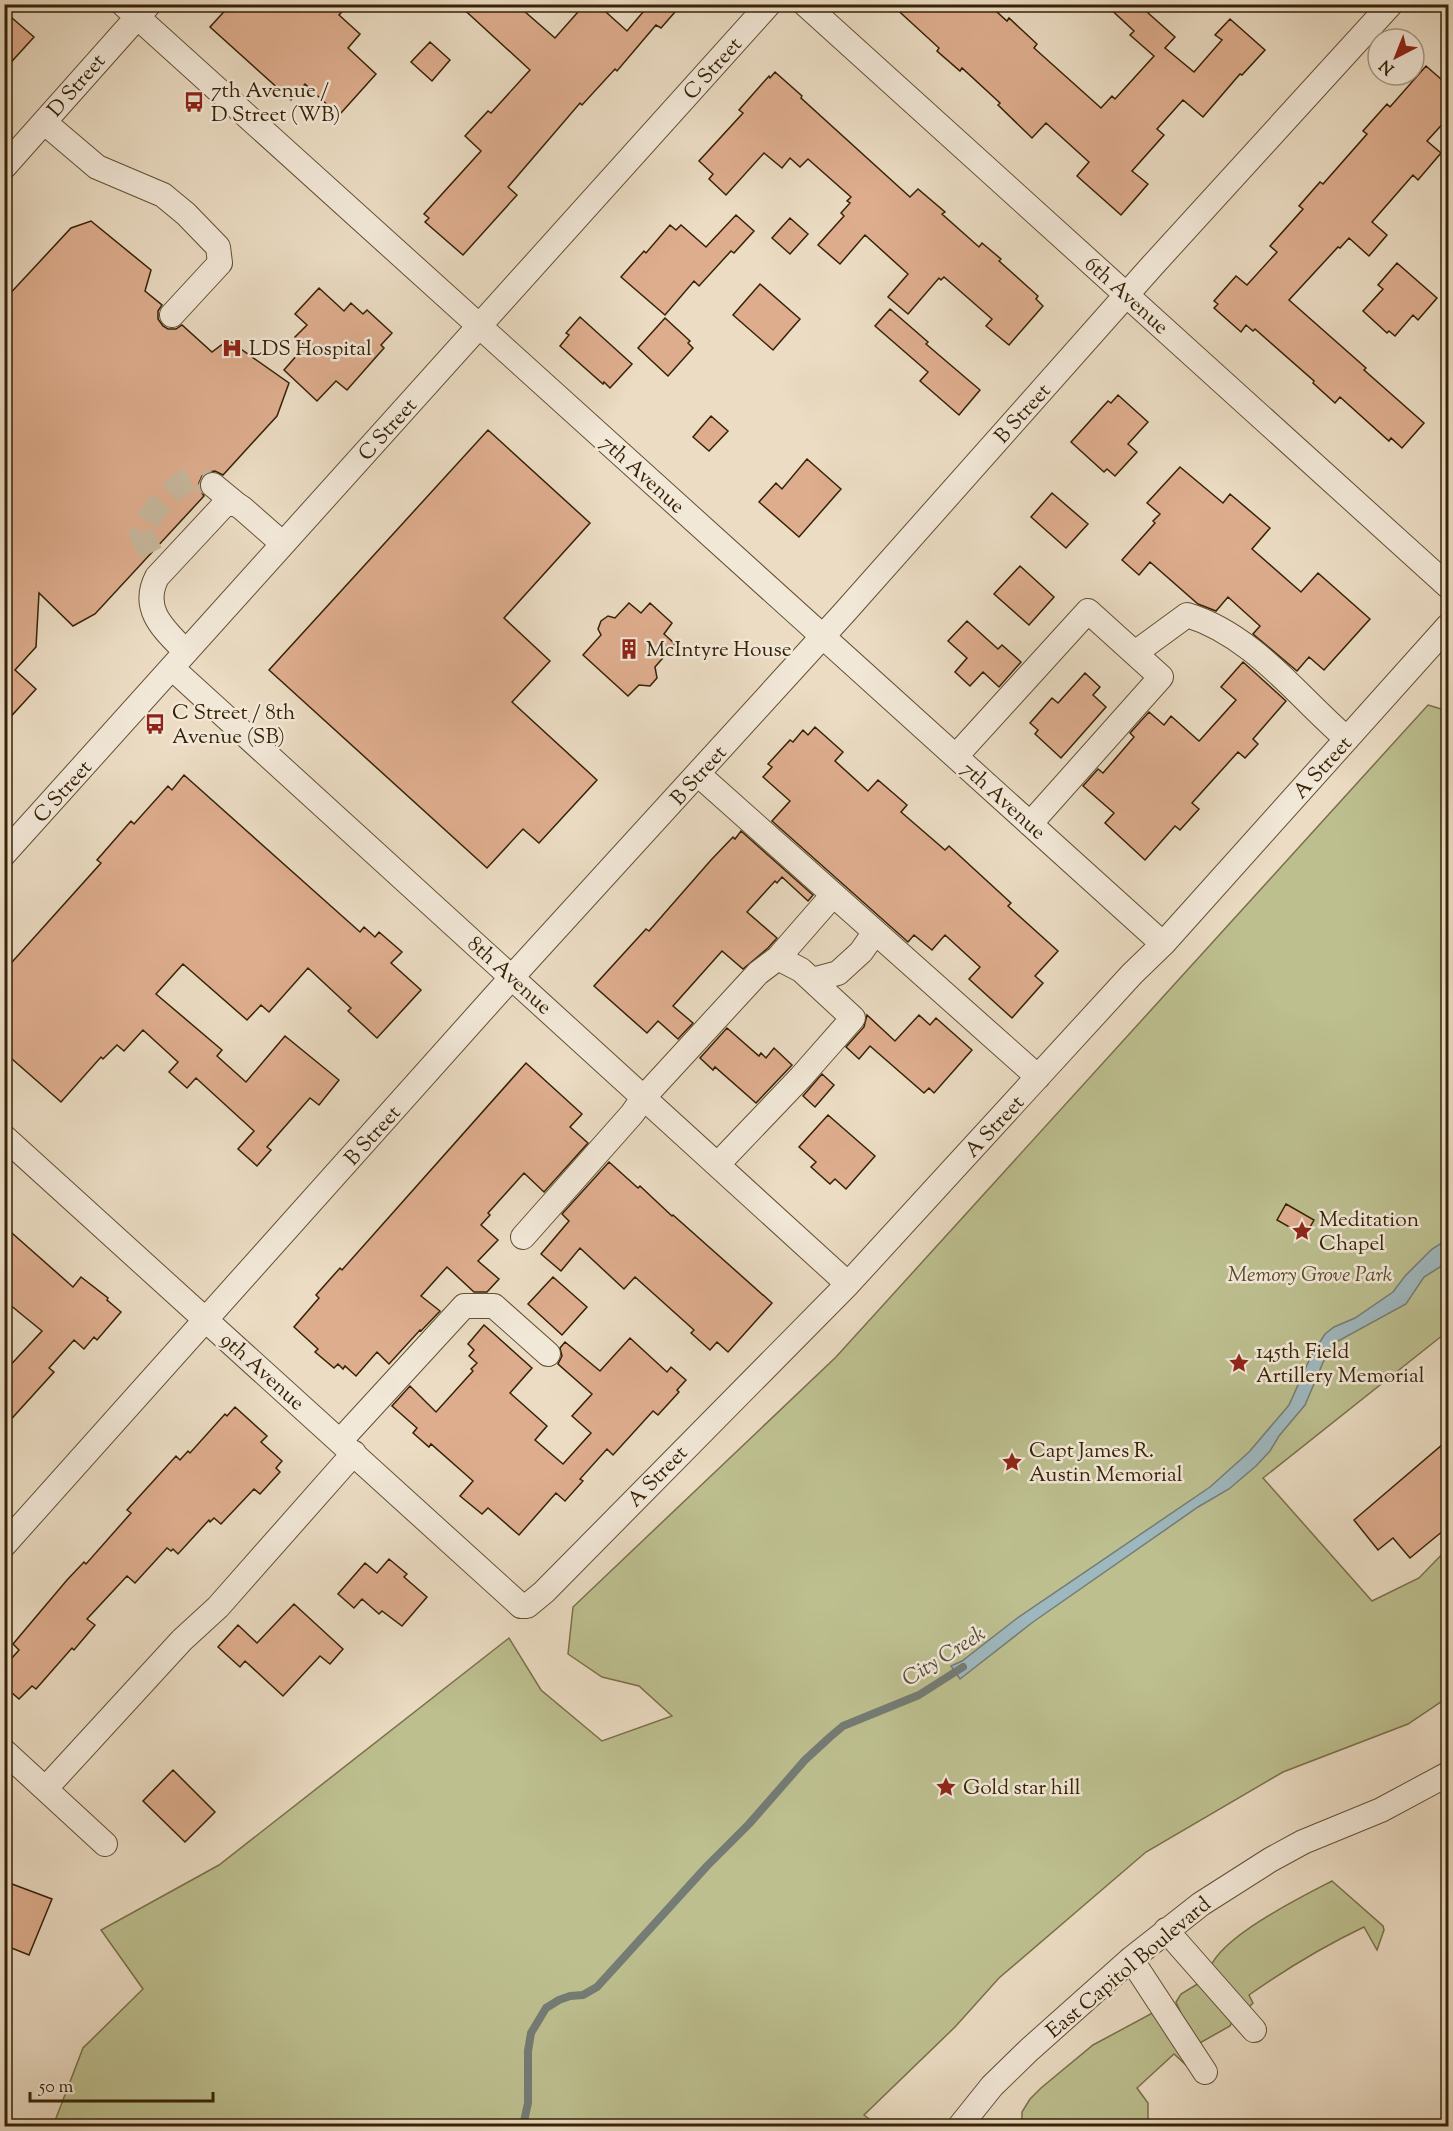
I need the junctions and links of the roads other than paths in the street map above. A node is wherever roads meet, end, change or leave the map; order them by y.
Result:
1 (769, 4) edge
2 (805, 4) edge
3 (1391, 4) edge
4 (136, 9) edge
5 (44, 122) junction
6 (4, 167) edge
7 (1127, 295) junction
8 (172, 315) dead end
9 (479, 327) junction
10 (213, 485) tunnel mouth
11 (236, 504) junction
12 (283, 544) junction
13 (1449, 586) edge
14 (1449, 626) edge
15 (823, 635) junction
16 (1135, 653) junction
17 (179, 660) junction
18 (1347, 739) junction
19 (956, 756) junction
20 (699, 774) junction
21 (1030, 824) junction
22 (4, 854) edge
23 (833, 895) junction
24 (875, 932) junction
25 (1162, 944) junction
26 (778, 958) junction
27 (512, 977) junction
28 (812, 980) junction
29 (1038, 1077) junction
30 (644, 1097) junction
31 (4, 1137) edge
32 (718, 1164) junction
33 (524, 1237) dead end
34 (848, 1284) junction
35 (208, 1320) junction
36 (548, 1354) dead end
37 (347, 1447) junction
38 (4, 1545) edge
39 (521, 1606) joint
40 (4, 1751) edge
41 (1449, 1774) edge
42 (46, 1788) junction
43 (105, 1844) dead end
44 (1167, 1930) junction
45 (1131, 1959) junction
46 (1254, 2030) dead end
47 (1205, 2072) dead end
48 (960, 2127) edge

1 - 9 street, C Street
2 - 7 street, 6th Avenue
3 - 7 street, B Street
4 - 5 street, D Street
4 - 9 street, 7th Avenue
5 - 6 street, D Street
5 - 8 street
7 - 13 street, 6th Avenue
7 - 15 street, B Street
9 - 12 street, C Street
9 - 15 street, 7th Avenue
10 - 11 street
11 - 12 street
11 - 17 street, 8th Avenue
12 - 17 street, C Street
14 - 18 street, A Street
15 - 19 street, 7th Avenue
15 - 20 street, B Street
16 - 18 street
16 - 19 street
16 - 21 street
17 - 22 street, C Street
17 - 27 street, 8th Avenue
18 - 25 street, A Street
19 - 21 street, 7th Avenue
20 - 23 street
20 - 27 street, B Street
21 - 25 street, 7th Avenue
23 - 24 street
23 - 26 street
24 - 28 street
24 - 29 street
25 - 29 street, A Street
26 - 28 street
26 - 30 street
27 - 30 street, 8th Avenue
27 - 35 street, B Street
28 - 32 street
29 - 34 street, A Street
30 - 32 street, 8th Avenue
30 - 33 street
31 - 35 street, 9th Avenue
32 - 34 street, 8th Avenue
34 - 39 street, A Street
35 - 37 street, 9th Avenue
35 - 38 street, B Street
36 - 37 street
37 - 39 street, 9th Avenue
37 - 42 street
40 - 42 street
41 - 44 street, East Capitol Boulevard
42 - 43 street
44 - 45 street, East Capitol Boulevard
44 - 46 street
45 - 47 street
45 - 48 street, East Capitol Boulevard

